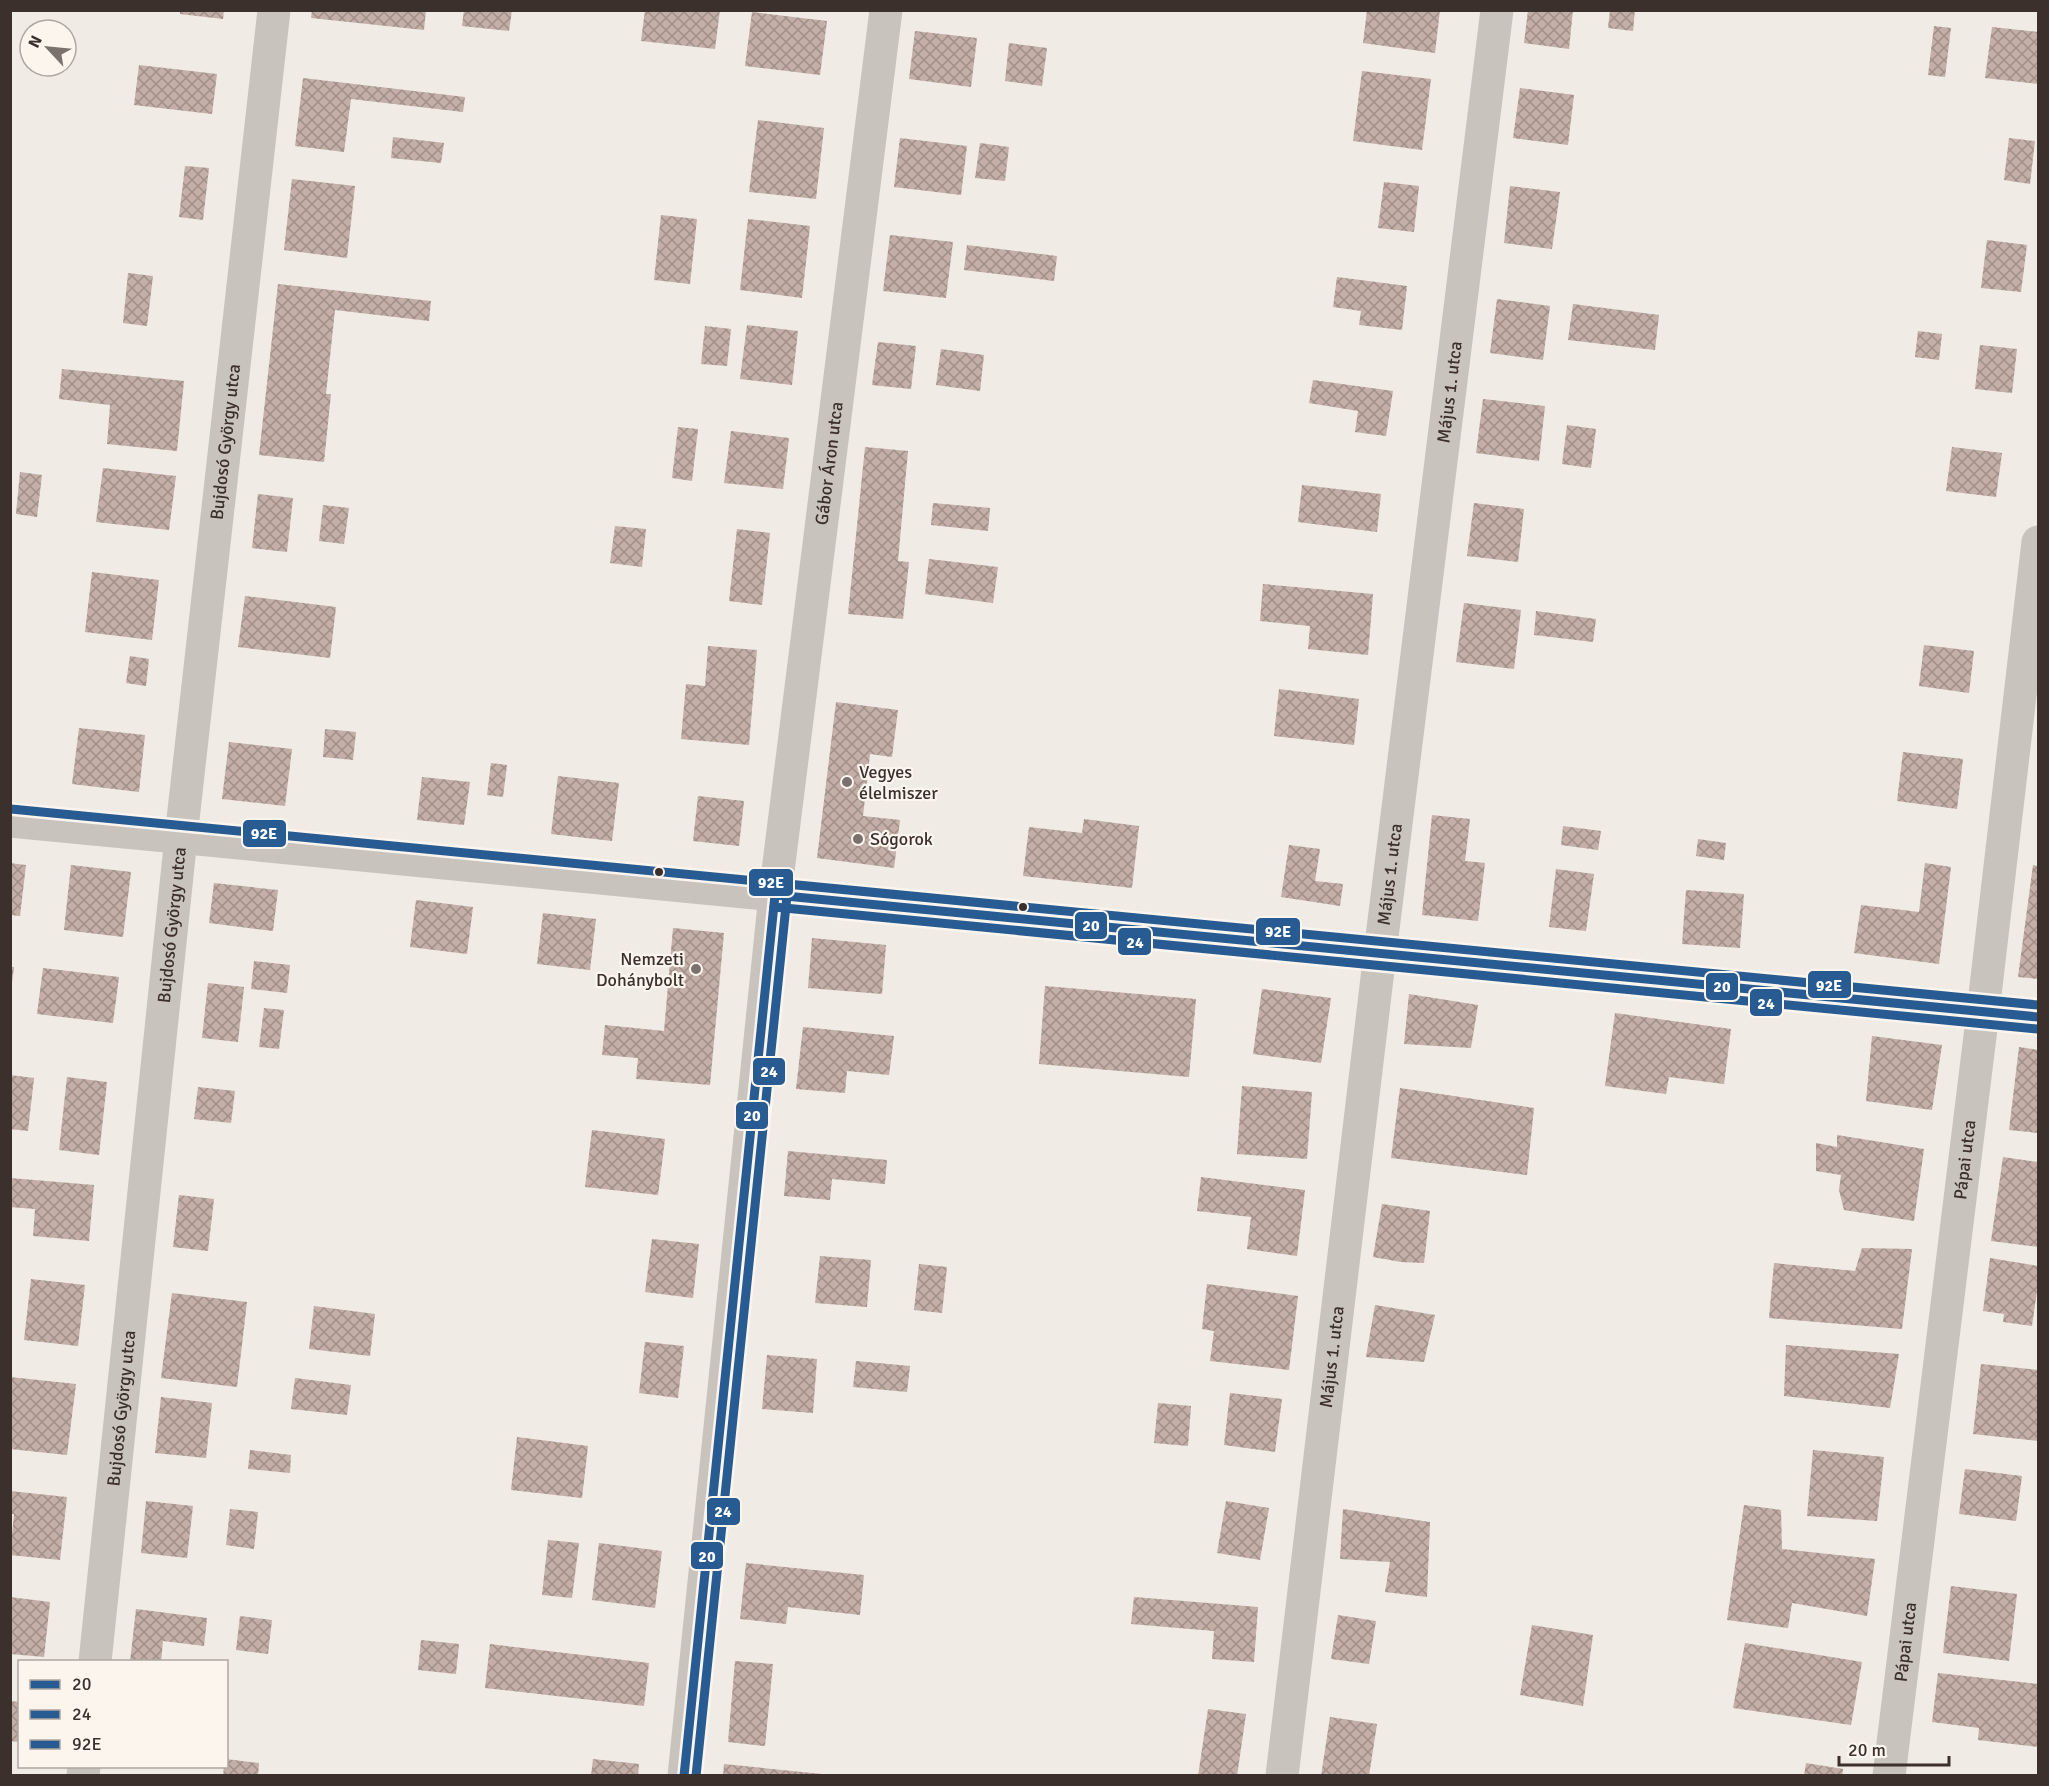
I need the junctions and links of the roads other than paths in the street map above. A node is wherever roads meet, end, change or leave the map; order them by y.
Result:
1 (274, 10) edge
2 (886, 10) edge
3 (1497, 10) edge
4 (2038, 542) edge
5 (10, 821) edge
6 (182, 837) junction
7 (775, 895) junction
8 (1380, 953) junction
9 (1983, 1012) junction
10 (2038, 1017) edge
11 (95, 1660) edge
12 (684, 1776) edge
13 (1282, 1776) edge
14 (1889, 1776) edge

1 - 6 street, Bujdosó György utca
2 - 7 street, Gábor Áron utca
3 - 8 street, Május 1. utca
4 - 9 street, Pápai utca
5 - 6 street
6 - 7 street
6 - 11 street, Bujdosó György utca
7 - 8 street
7 - 12 street, Gábor Áron utca
8 - 9 street
8 - 13 street, Május 1. utca
9 - 10 street
9 - 14 street, Pápai utca

